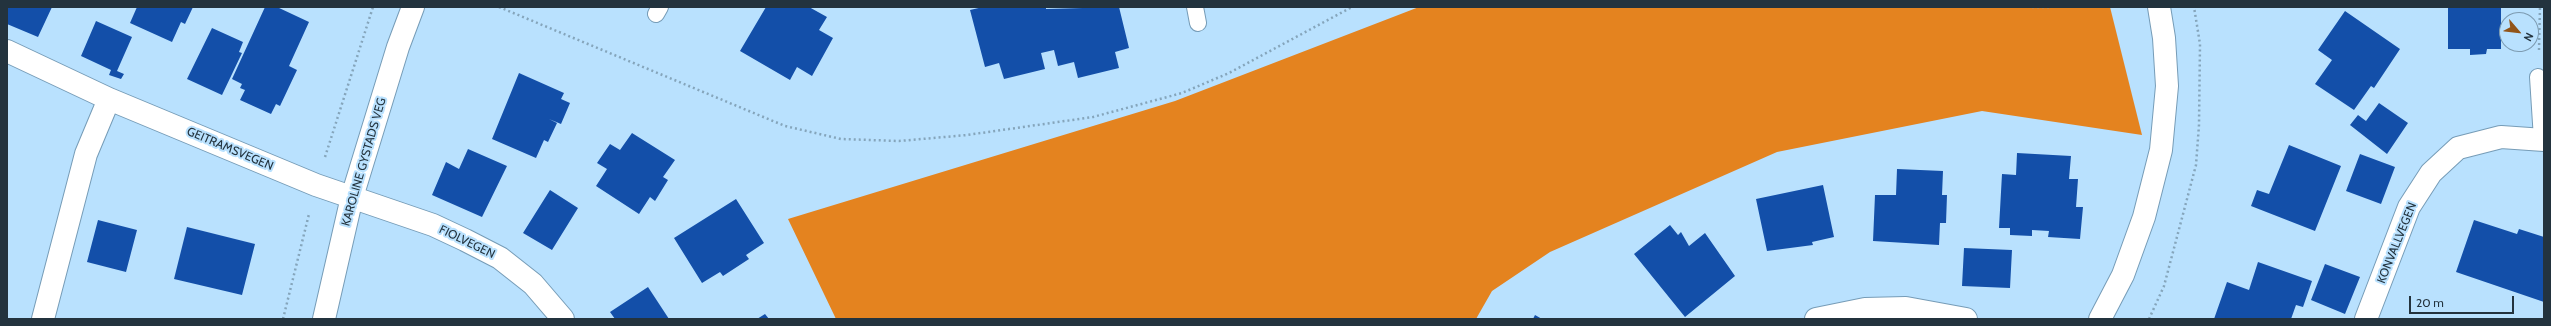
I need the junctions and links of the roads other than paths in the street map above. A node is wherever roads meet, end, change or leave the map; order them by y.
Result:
1 (413, 7) edge
2 (2159, 7) edge
3 (7, 51) edge
4 (2538, 77) road end
5 (109, 99) junction
6 (2543, 139) edge
7 (352, 196) junction
8 (43, 319) edge
9 (324, 319) edge
10 (563, 319) edge
11 (1816, 319) edge
12 (1966, 319) edge
13 (2100, 319) edge
14 (2366, 319) edge

1 - 7 street, KAROLINE GYSTADS VEG
2 - 13 street
3 - 5 street, GEITRAMSVEGEN
4 - 6 lane
5 - 7 street, GEITRAMSVEGEN
5 - 8 street
6 - 14 street, KONVALLVEGEN
7 - 9 street, KAROLINE GYSTADS VEG
7 - 10 street, FIOLVEGEN
11 - 12 street

